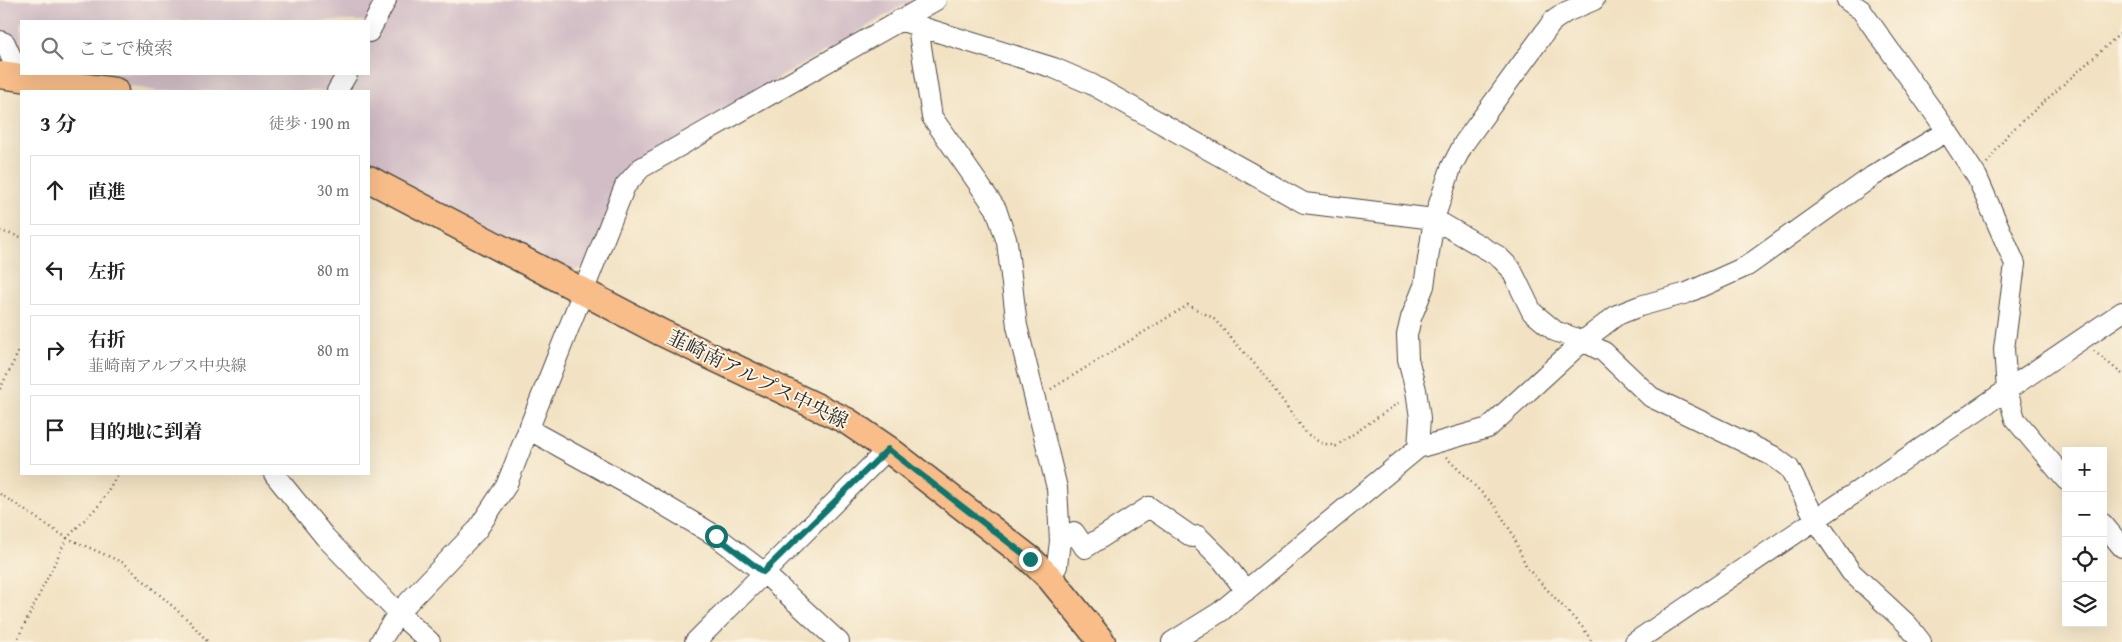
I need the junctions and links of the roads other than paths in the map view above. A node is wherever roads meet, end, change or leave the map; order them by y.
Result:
1 (386, 0) edge
2 (936, 0) edge
3 (1594, 0) edge
4 (1847, 0) edge
5 (899, 20) junction
6 (918, 27) junction
7 (370, 30) edge
8 (0, 41) edge
9 (345, 75) edge
10 (10, 76) edge
11 (107, 90) edge
12 (338, 90) edge
13 (1947, 131) junction
14 (370, 180) edge
15 (1434, 219) junction
16 (582, 292) junction
17 (2122, 312) edge
18 (1583, 341) junction
19 (2007, 390) junction
20 (528, 429) junction
21 (1425, 446) junction
22 (888, 449) junction
23 (275, 475) edge
24 (2062, 475) edge
25 (1816, 520) junction
26 (2107, 529) edge
27 (1060, 540) junction
28 (2122, 547) edge
29 (763, 572) junction
30 (1050, 578) junction
31 (1246, 590) junction
32 (398, 613) junction
33 (1094, 639) edge
34 (380, 642) edge
35 (430, 642) edge
36 (694, 642) edge
37 (838, 642) edge
38 (1172, 642) edge
39 (1636, 642) edge
40 (1921, 642) edge

1 - 7 street
2 - 5 street
3 - 15 street
4 - 13 street
5 - 6 street
5 - 16 street
6 - 15 street
6 - 27 street
8 - 10 street
9 - 12 street
10 - 11 main road
13 - 18 street
13 - 19 street
14 - 16 main road, 韮崎南アルプス中央線
15 - 18 street
15 - 21 street
16 - 20 street
16 - 22 main road, 韮崎南アルプス中央線
17 - 19 street
18 - 21 street
18 - 25 street
19 - 24 street
19 - 25 street
20 - 29 street
20 - 32 street
21 - 31 street
22 - 29 street
22 - 30 main road, 韮崎南アルプス中央線
23 - 32 street
25 - 39 street
25 - 40 street
26 - 28 street
27 - 30 street
27 - 31 street
29 - 36 street
29 - 37 street
30 - 33 main road, 韮崎南アルプス中央線
31 - 38 street
32 - 34 street
32 - 35 street

